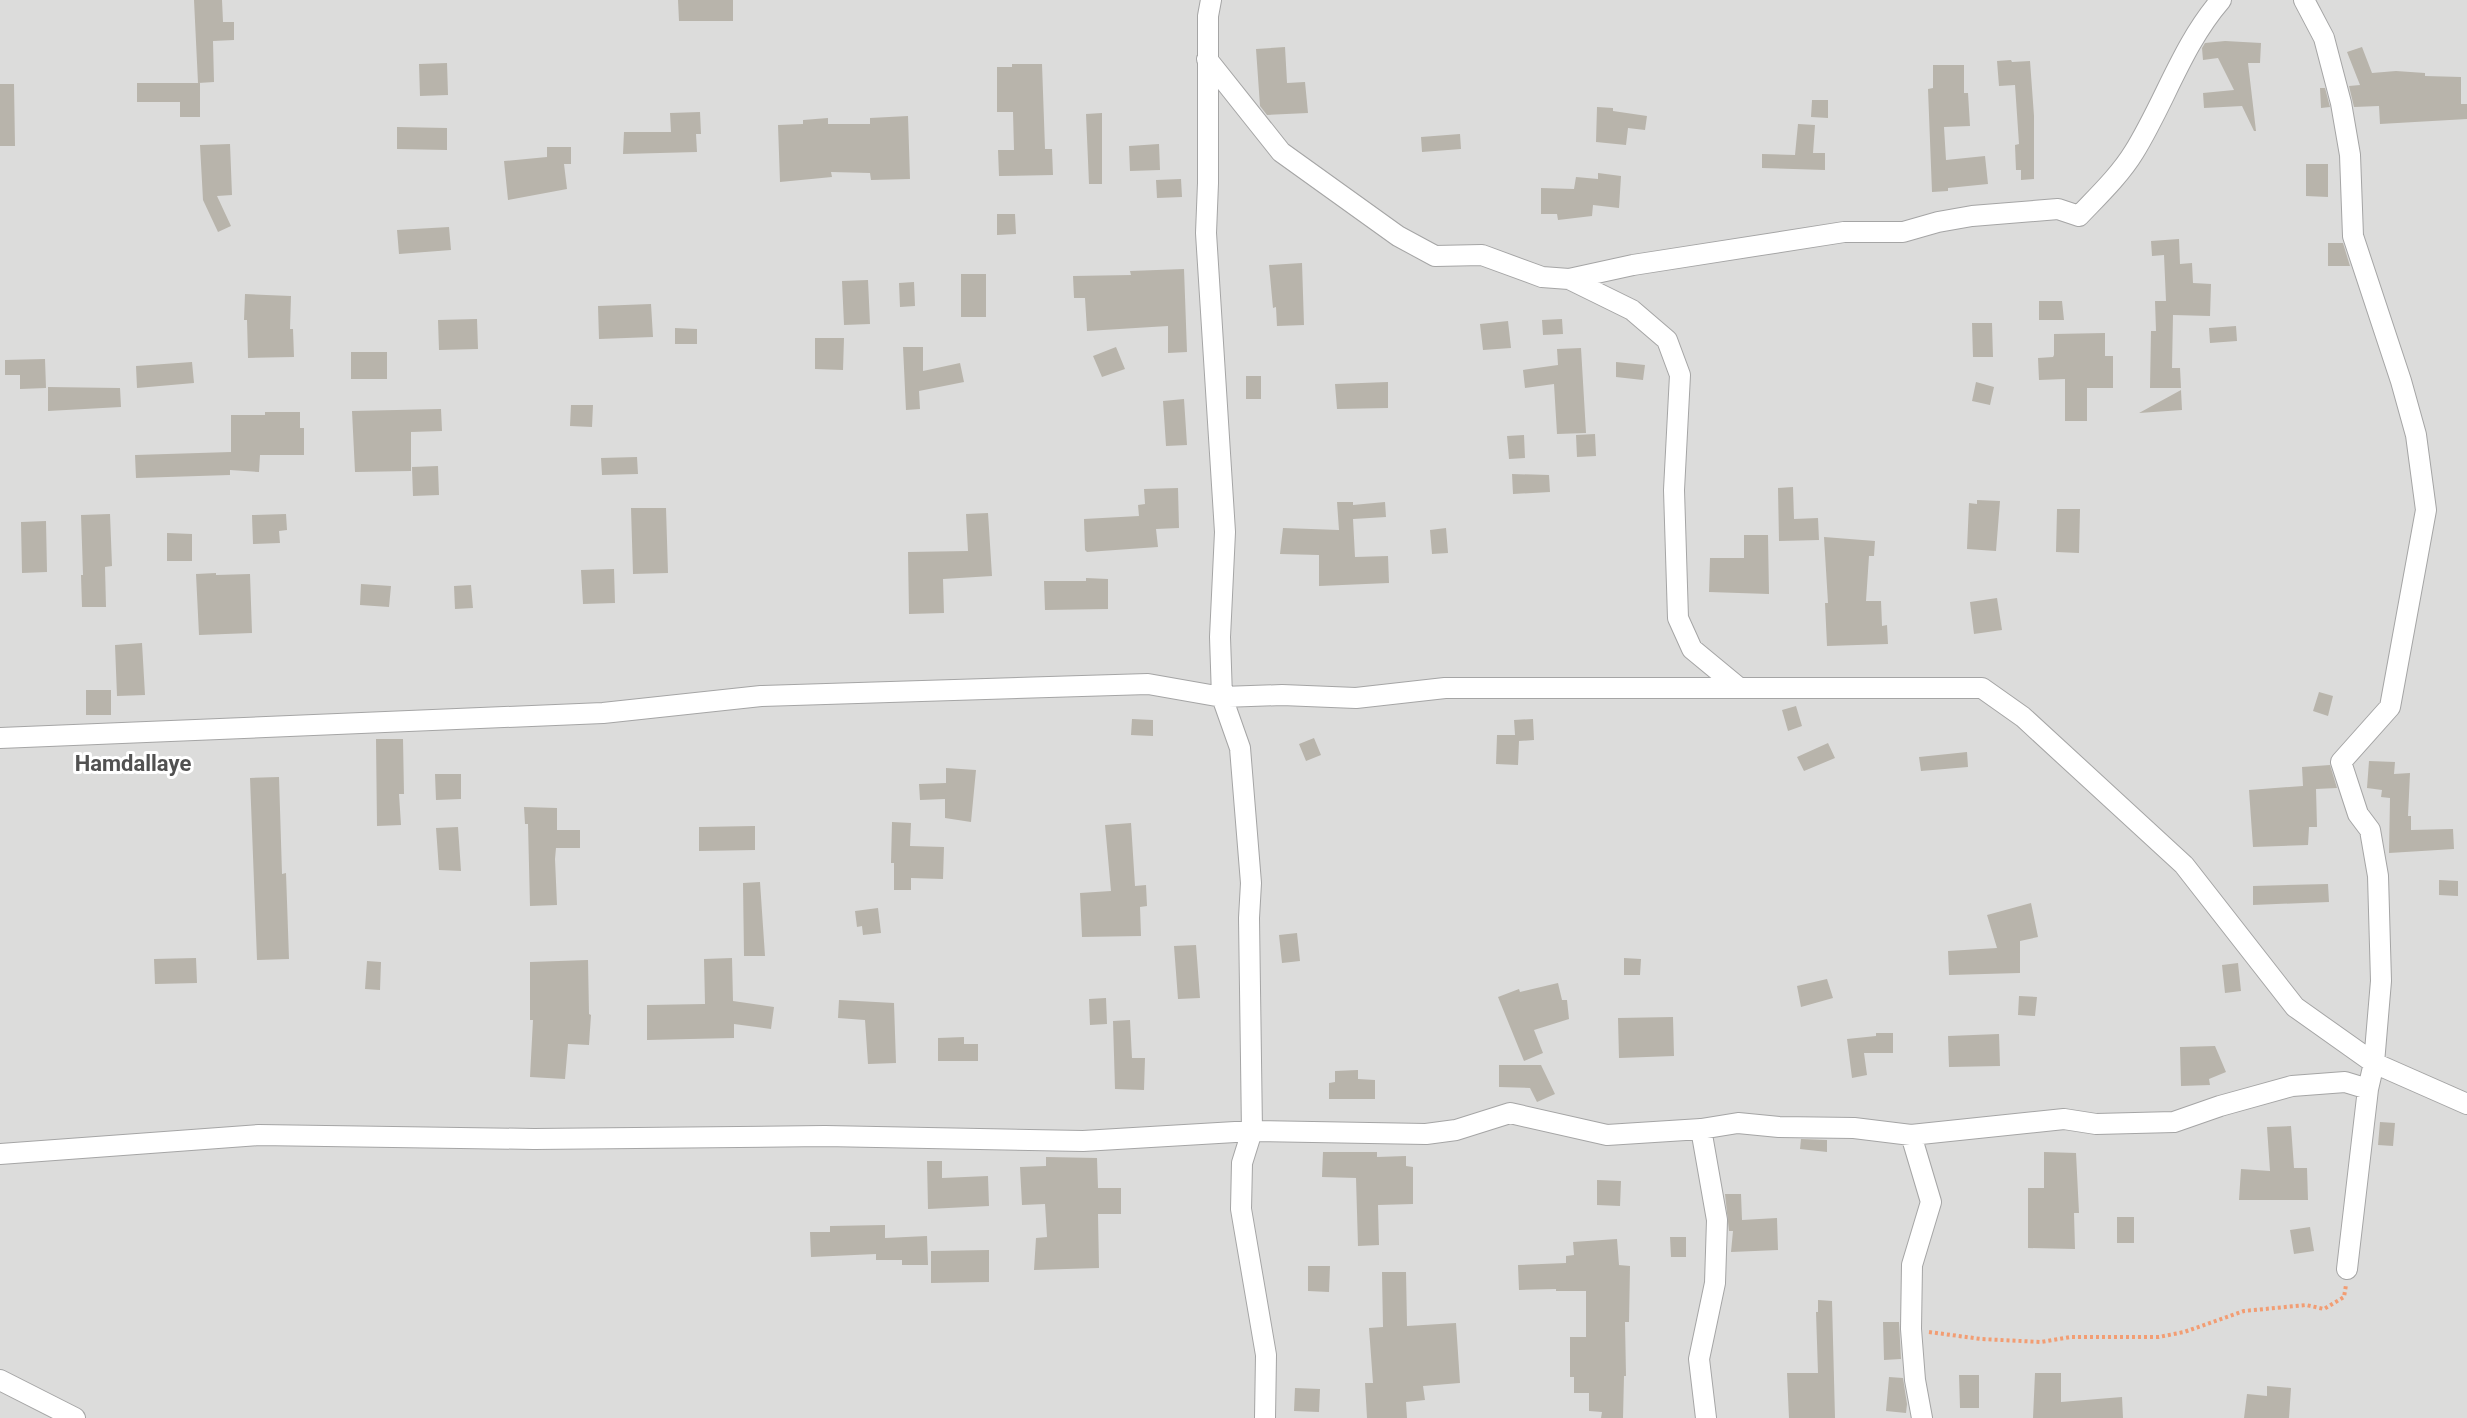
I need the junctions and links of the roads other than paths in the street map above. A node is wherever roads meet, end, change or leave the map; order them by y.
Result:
1 (1210, 0) edge
2 (2221, 0) edge
3 (2304, 0) edge
4 (1207, 59) junction
5 (1569, 279) junction
6 (1738, 687) junction
7 (1222, 696) junction
8 (0, 738) edge
9 (2374, 1063) junction
10 (2368, 1089) junction
11 (2467, 1104) edge
12 (1701, 1129) junction
13 (1252, 1131) junction
14 (1911, 1135) junction
15 (0, 1154) edge
16 (2348, 1269) road end
17 (0, 1380) edge
18 (75, 1418) edge
19 (1265, 1418) edge
20 (1706, 1418) edge
21 (1922, 1418) edge

1 - 4 street
2 - 5 street
3 - 9 street
4 - 5 street
4 - 7 street
5 - 6 street
6 - 7 street
6 - 9 street
7 - 8 street
7 - 13 street
9 - 10 street
9 - 11 street
10 - 14 street
10 - 16 street
12 - 13 street
12 - 14 street
12 - 20 street
13 - 15 street
13 - 19 street
14 - 21 street
17 - 18 street

